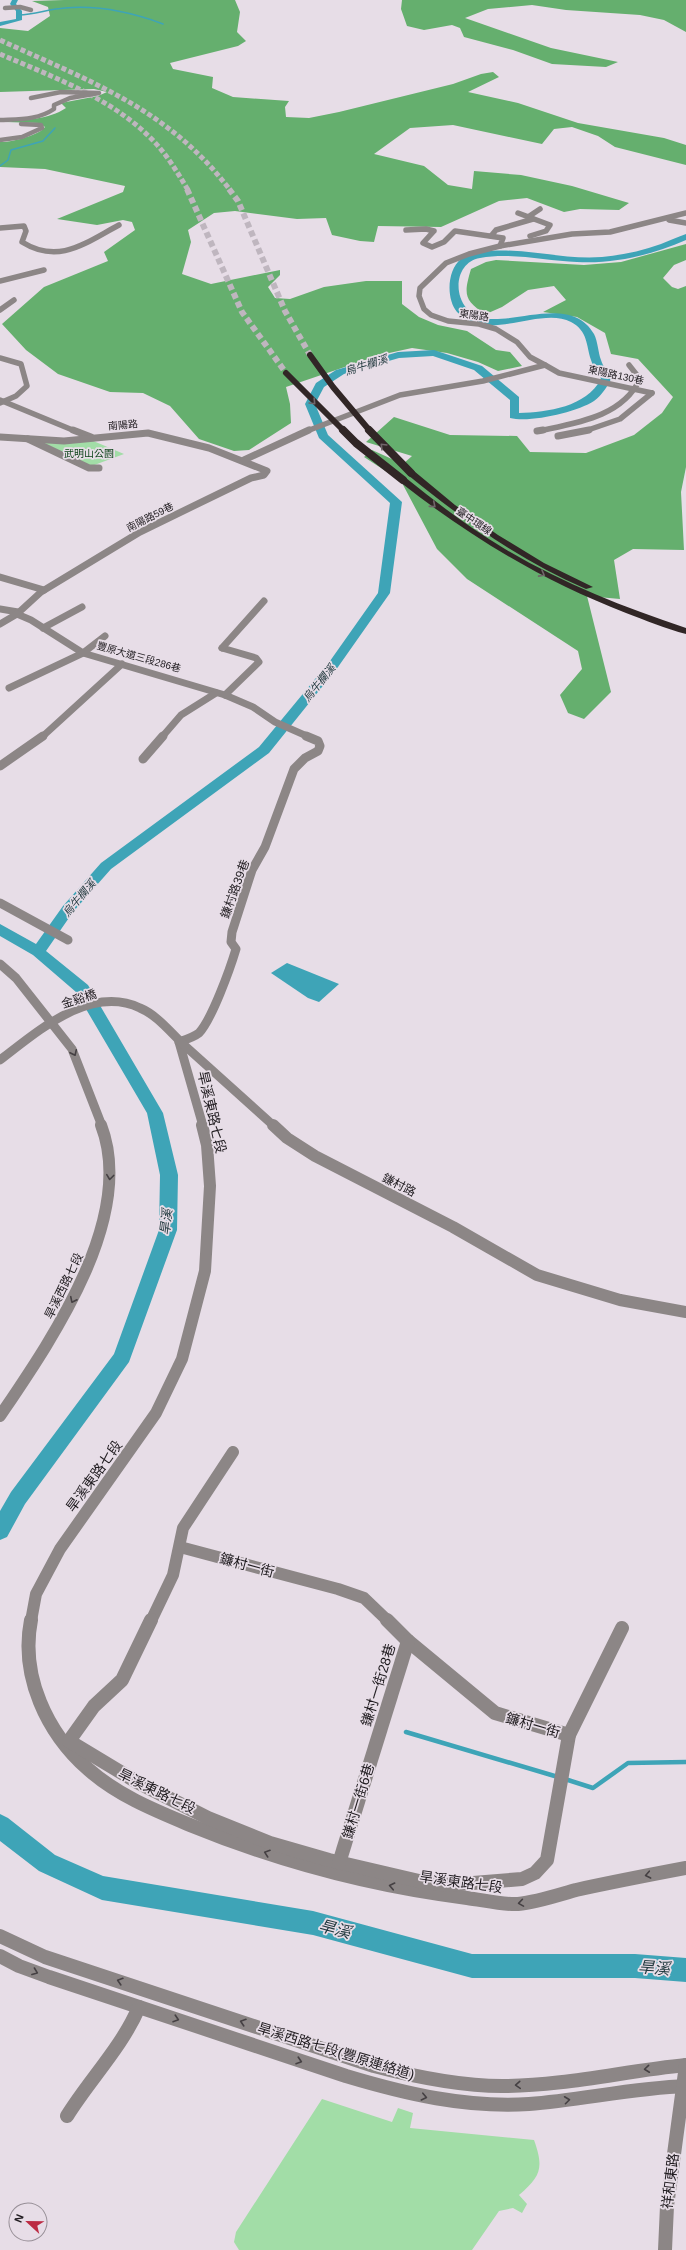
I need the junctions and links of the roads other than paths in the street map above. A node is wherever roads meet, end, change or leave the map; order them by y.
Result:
1 (4, 1) dead end
2 (7, 8) junction
3 (31, 10) dead end
4 (0, 12) edge
5 (31, 98) dead end
6 (0, 121) edge
7 (0, 140) edge
8 (540, 209) dead end
9 (518, 213) dead end
10 (686, 213) edge
11 (530, 218) junction
12 (667, 219) junction
13 (686, 223) edge
14 (119, 225) dead end
15 (0, 228) edge
16 (406, 230) dead end
17 (490, 236) junction
18 (509, 245) junction
19 (500, 246) junction
20 (44, 270) dead end
21 (0, 281) edge
22 (14, 300) dead end
23 (0, 310) edge
24 (310, 355) tunnel mouth
25 (0, 358) edge
26 (545, 365) junction
27 (629, 365) dead end
28 (286, 373) tunnel mouth
29 (637, 390) junction
30 (1, 402) edge
31 (537, 431) dead end
32 (23, 436) junction
33 (558, 436) dead end
34 (0, 437) edge
35 (93, 438) junction
36 (244, 460) junction
37 (98, 468) dead end
38 (264, 469) joint
39 (0, 577) edge
40 (44, 590) junction
41 (264, 601) dead end
42 (82, 607) dead end
43 (0, 609) edge
44 (18, 613) junction
45 (0, 624) edge
46 (686, 624) edge
47 (43, 628) junction
48 (686, 631) edge
49 (105, 636) dead end
50 (83, 653) junction
51 (122, 664) junction
52 (9, 688) dead end
53 (216, 693) junction
54 (225, 695) junction
55 (293, 730) joint
56 (143, 759) dead end
57 (0, 766) edge
58 (0, 903) edge
59 (68, 940) dead end
60 (0, 964) edge
61 (140, 1008) joint
62 (50, 1022) junction
63 (179, 1042) junction
64 (0, 1060) edge
65 (686, 1312) edge
66 (0, 1416) edge
67 (233, 1452) dead end
68 (180, 1547) junction
69 (622, 1628) dead end
70 (408, 1641) junction
71 (569, 1735) junction
72 (378, 1738) joint
73 (339, 1863) junction
74 (686, 1868) edge
75 (0, 1936) edge
76 (0, 1956) edge
77 (139, 2007) junction
78 (686, 2065) edge
79 (684, 2086) edge
80 (67, 2116) dead end
81 (665, 2250) edge

1 - 2 street
2 - 3 street
2 - 4 street
5 - 6 street
6 - 7 street
8 - 11 street
9 - 11 street
10 - 12 street, 東陽路
11 - 17 street
11 - 18 street
12 - 13 street
12 - 18 street, 東陽路
14 - 15 street
16 - 17 street
17 - 19 street
18 - 19 street, 東陽路
19 - 26 street, 東陽路
20 - 21 street
22 - 23 street
46 -> 24 highway, 臺中環線, bridge
25 - 30 street
26 - 29 street, 東陽路130巷
26 - 36 street
27 - 29 street
28 -> 48 highway, 臺中環線, bridge
29 - 31 street
29 - 33 street, 東陽路130巷
30 - 35 street
32 - 34 street, 南陽路
32 - 35 street, 南陽路
32 - 37 street
35 - 36 street, 南陽路
36 - 38 street, 南陽路
38 - 40 street, 南陽路59巷
39 - 40 street
40 - 44 street, 南陽路59巷
41 - 54 street
42 - 47 street
43 - 44 street, 豐原大道三段286巷
44 - 45 street
44 - 47 street, 豐原大道三段286巷
47 - 50 street, 豐原大道三段286巷
49 - 50 street
50 - 51 street, 豐原大道三段286巷
50 - 52 street
51 - 53 street, 豐原大道三段286巷
51 - 57 street
53 - 54 street, 豐原大道三段286巷
53 - 56 street
54 - 55 street, 豐原大道三段286巷
55 - 63 street, 鎌村路39巷
58 - 59 street
60 - 62 street, 旱溪西路七段
61 - 62 street, 金谿橋
61 - 63 street, 鎌村路
62 - 64 street, 金谿橋
62 -> 66 street, 旱溪西路七段
63 - 65 street, 鎌村路
74 -> 63 street, 旱溪東路七段
67 - 68 street
68 - 70 street, 鐮村一街
68 - 73 street, 鐮村一街
69 - 71 street
70 - 71 street, 鐮村一街
70 - 72 street, 鎌村一街28巷
71 - 73 street, 鐮村一街
72 - 73 street, 鎌村一街6巷
78 -> 75 street, 旱溪西路七段(豐原連絡道)
76 -> 77 street, 旱溪西路七段(豐原連絡道)
77 -> 79 street, 旱溪西路七段(豐原連絡道)
77 - 80 street
78 - 79 street, 祥和東路
79 - 81 street, 祥和東路

